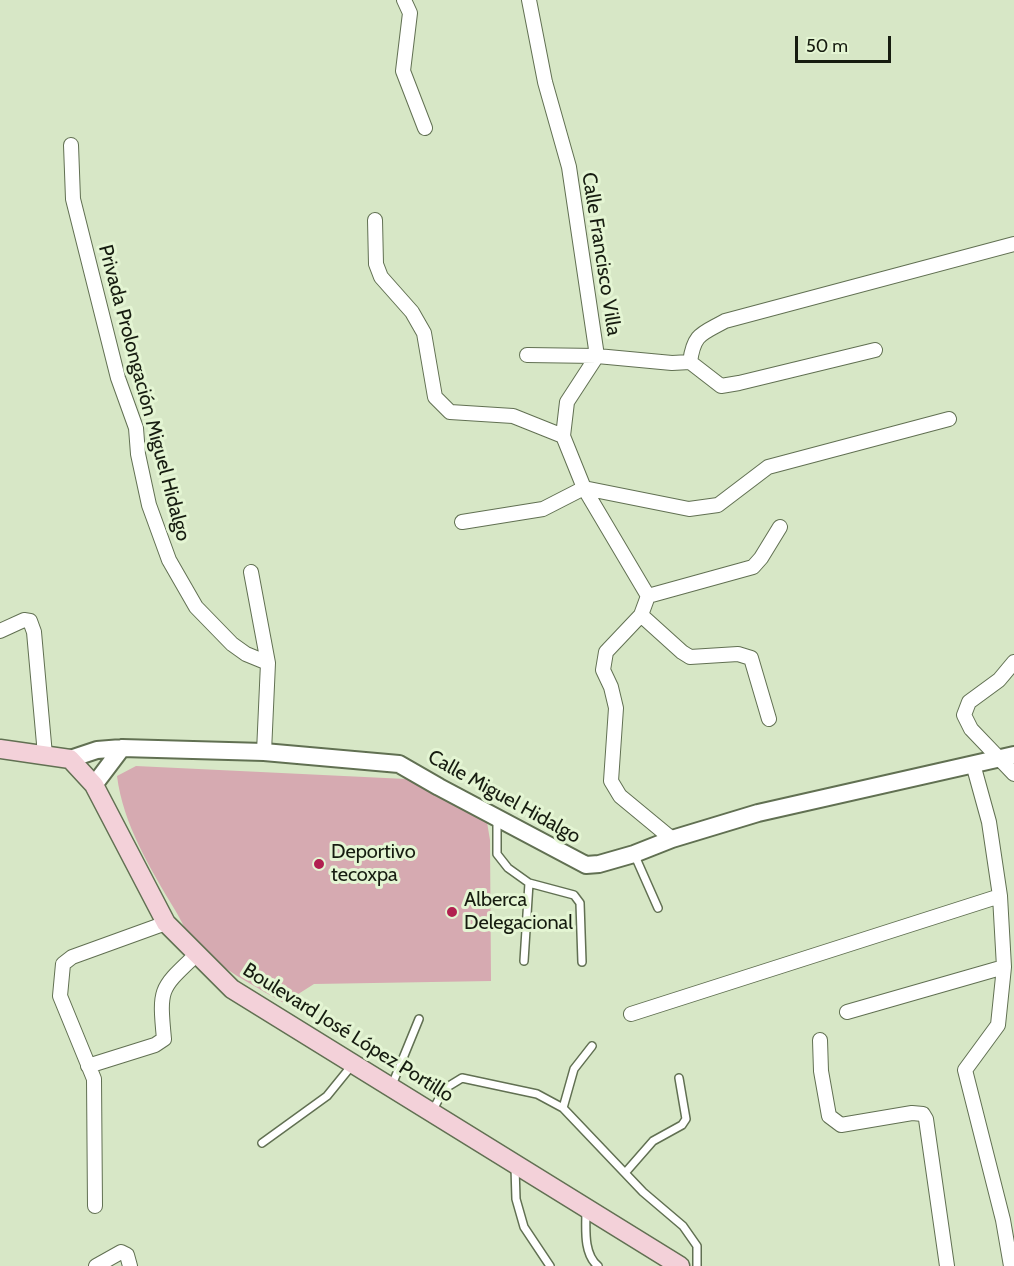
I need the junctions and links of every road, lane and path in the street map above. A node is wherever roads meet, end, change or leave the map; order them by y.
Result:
1 (404, 0) edge
2 (529, 0) edge
3 (425, 128) dead end
4 (71, 145) dead end
5 (375, 220) dead end
6 (1014, 244) edge
7 (875, 350) dead end
8 (526, 355) dead end
9 (597, 356) junction
10 (690, 362) junction
11 (949, 419) dead end
12 (563, 436) junction
13 (584, 488) junction
14 (462, 522) dead end
15 (780, 527) dead end
16 (251, 572) dead end
17 (648, 596) junction
18 (641, 615) junction
19 (0, 631) edge
20 (1014, 662) edge
21 (268, 663) junction
22 (769, 719) dead end
23 (122, 748) junction
24 (0, 749) edge
25 (264, 752) junction
26 (45, 755) junction
27 (1007, 757) edge
28 (69, 759) junction
29 (973, 764) junction
30 (1014, 774) edge
31 (94, 785) junction
32 (497, 818) junction
33 (672, 839) junction
34 (634, 854) junction
35 (529, 883) junction
36 (1000, 896) junction
37 (658, 908) dead end
38 (166, 923) junction
39 (196, 954) junction
40 (524, 961) dead end
41 (582, 962) dead end
42 (1004, 967) junction
43 (847, 1012) dead end
44 (631, 1014) dead end
45 (419, 1019) dead end
46 (820, 1040) dead end
47 (592, 1046) dead end
48 (353, 1064) junction
49 (88, 1066) junction
50 (679, 1078) dead end
51 (391, 1087) junction
52 (563, 1108) junction
53 (432, 1112) junction
54 (262, 1143) dead end
55 (515, 1164) junction
56 (626, 1173) junction
57 (96, 1206) dead end
58 (586, 1208) junction
59 (670, 1264) edge
60 (96, 1266) edge
61 (130, 1266) edge
62 (550, 1266) edge
63 (598, 1266) edge
64 (697, 1266) edge
65 (946, 1266) edge
66 (1011, 1266) edge

1 - 3 street
2 - 9 street, Calle Francisco Villa
4 - 21 street, Privada Prolongación Miguel Hidalgo
5 - 12 street
6 - 10 street
7 - 10 street
8 - 9 street
9 - 10 street
9 - 12 street, Calle Francisco Villa
11 - 13 street
12 - 13 street, Calle Francisco Villa
13 - 14 street
13 - 17 street, Calle Francisco Villa
15 - 17 street
16 - 21 street
17 - 18 street
18 - 22 street
18 - 33 street
19 - 26 street
20 - 27 street
21 - 25 street
23 - 25 street, Calle Miguel Hidalgo
23 - 28 street, Calle Miguel Hidalgo
23 - 31 street
24 - 26 main road
25 - 32 street, Calle Miguel Hidalgo
26 - 28 main road
27 - 29 street, Calle Miguel Hidalgo
27 - 30 street
28 - 31 main road, Boulevard José López Portillo
29 - 33 street, Calle Miguel Hidalgo
29 - 36 street
31 - 38 main road, Boulevard José López Portillo
32 - 34 street, Calle Miguel Hidalgo
32 - 35 lane
33 - 34 street, Calle Miguel Hidalgo
34 - 37 lane
35 - 40 lane
35 - 41 lane
36 - 42 street
36 - 44 street
38 - 39 main road, Boulevard José López Portillo
38 - 49 street
39 - 48 main road, Boulevard José López Portillo
39 - 49 street
42 - 43 street
42 - 66 street
45 - 51 lane
46 - 65 street
47 - 52 lane
48 - 51 main road, Boulevard José López Portillo
48 - 54 lane
49 - 57 street
50 - 56 lane
51 - 53 main road, Boulevard José López Portillo
52 - 53 lane
52 - 56 lane
53 - 55 main road, Boulevard José López Portillo
55 - 58 main road, Boulevard José López Portillo
55 - 62 lane
56 - 64 lane
58 - 59 main road, Boulevard José López Portillo
58 - 63 lane
60 - 61 street

